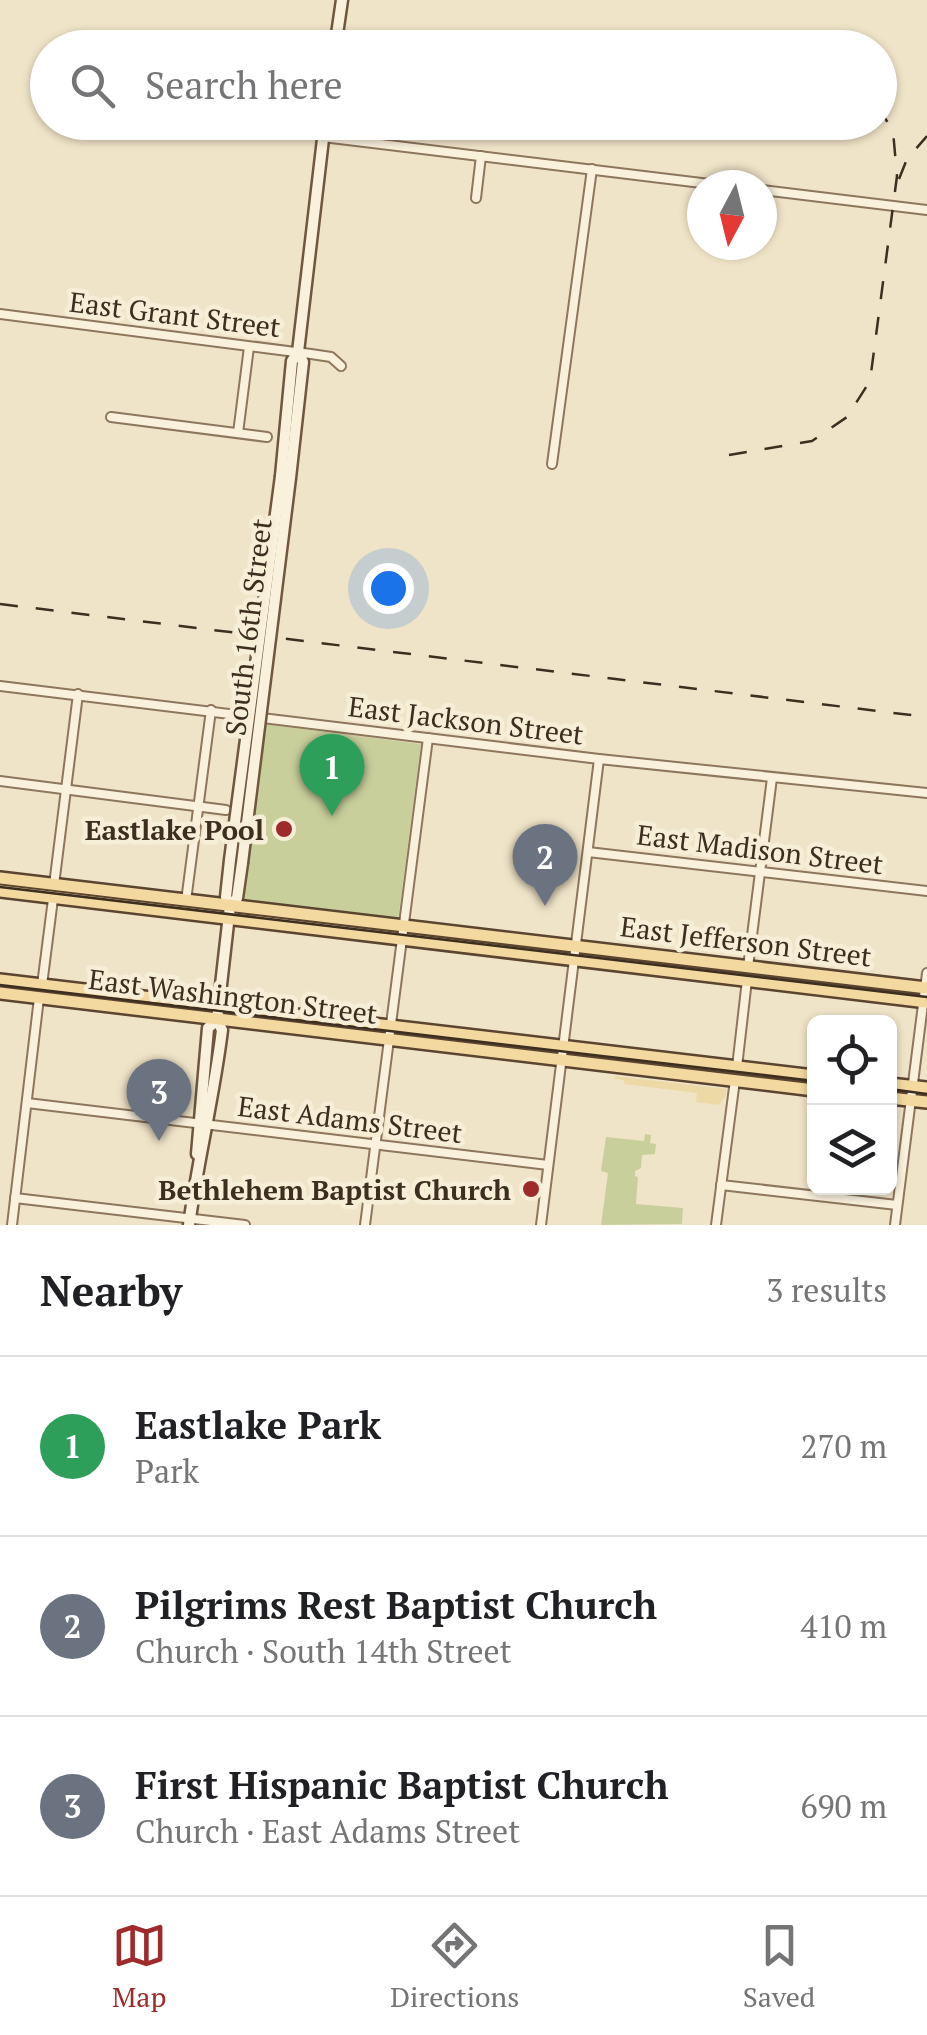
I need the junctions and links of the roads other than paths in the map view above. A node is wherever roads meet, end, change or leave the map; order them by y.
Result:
1 (342, 0) edge
2 (338, 30) edge
3 (323, 140) edge
4 (355, 140) edge
5 (481, 156) junction
6 (592, 170) junction
7 (687, 181) edge
8 (777, 192) edge
9 (476, 198) dead end
10 (927, 210) edge
11 (0, 314) edge
12 (249, 347) junction
13 (298, 352) junction
14 (341, 366) dead end
15 (111, 418) dead end
16 (238, 433) junction
17 (268, 437) dead end
18 (552, 464) dead end
19 (0, 686) edge
20 (78, 694) junction
21 (211, 710) junction
22 (428, 738) junction
23 (600, 759) junction
24 (772, 778) junction
25 (0, 781) edge
26 (66, 789) junction
27 (927, 793) edge
28 (199, 806) junction
29 (226, 810) dead end
30 (588, 852) junction
31 (760, 872) junction
32 (0, 878) edge
33 (0, 889) edge
34 (927, 891) edge
35 (53, 892) junction
36 (186, 901) junction
37 (229, 912) junction
38 (320, 917) junction
39 (402, 934) junction
40 (386, 938) junction
41 (575, 953) junction
42 (659, 956) junction
43 (927, 973) edge
44 (748, 974) junction
45 (719, 977) junction
46 (0, 980) edge
47 (70, 988) junction
48 (926, 988) edge
49 (41, 992) junction
50 (0, 993) edge
51 (925, 1002) edge
52 (128, 1009) junction
53 (218, 1013) junction
54 (406, 1028) junction
55 (389, 1033) junction
56 (460, 1048) junction
57 (563, 1053) junction
58 (762, 1071) junction
59 (736, 1074) junction
60 (807, 1075) edge
61 (897, 1085) edge
62 (807, 1086) edge
63 (912, 1086) junction
64 (807, 1087) edge
65 (927, 1088) edge
66 (897, 1099) edge
67 (910, 1100) junction
68 (927, 1102) edge
69 (27, 1103) junction
70 (203, 1124) junction
71 (374, 1144) junction
72 (548, 1165) junction
73 (722, 1185) junction
74 (15, 1198) junction
75 (898, 1206) junction
76 (189, 1222) edge
77 (12, 1225) edge
78 (245, 1225) edge
79 (364, 1225) edge
80 (541, 1225) edge
81 (716, 1225) edge
82 (895, 1225) edge

1 - 2 main road
3 - 13 main road, South 16th Street
4 - 5 street
5 - 6 street
5 - 9 street
6 - 7 street
6 - 18 street
8 - 10 street
11 - 12 street, East Grant Street
12 - 13 street, East Grant Street
12 - 16 street
13 - 14 street, East Grant Street
13 - 37 main road, South 16th Street, bridge
15 - 16 street
16 - 17 street
19 - 20 street, East Jackson Street
20 - 21 street, East Jackson Street
20 - 26 street
21 - 22 street, East Jackson Street
21 - 28 street
22 - 23 street, East Jackson Street
22 - 39 street
23 - 24 street, East Jackson Street
23 - 30 street
24 - 27 street, East Jackson Street
24 - 31 street
25 - 26 street
26 - 28 street
26 - 35 street
28 - 29 street
28 - 36 street
30 - 31 street, East Madison Street
30 - 41 street
31 - 34 street, East Madison Street
31 - 44 street
32 - 35 main road, East Jefferson Street
33 - 35 main road, East Jefferson Street
35 - 36 main road, East Jefferson Street
35 - 37 main road, East Jefferson Street
35 - 49 street
36 - 37 main road, East Jefferson Street
37 - 38 main road, East Jefferson Street
37 - 40 main road, East Jefferson Street
37 - 53 main road, South 16th Street
38 - 39 main road, East Jefferson Street
38 - 40 main road, East Jefferson Street
39 - 40 main road, East Jefferson Street
39 - 41 main road, East Jefferson Street
39 - 55 street
41 - 42 main road, East Jefferson Street
41 - 45 main road, East Jefferson Street
41 - 57 street
42 - 44 main road, East Jefferson Street
42 - 45 main road
43 - 48 street
44 - 45 main road, East Jefferson Street
44 - 48 main road, East Jefferson Street
44 - 51 main road, East Jefferson Street
44 - 59 street
46 - 49 main road, East Washington Street
47 - 49 main road, East Washington Street
47 - 52 main road
47 - 53 main road, East Washington Street
48 - 51 street
49 - 50 main road, East Washington Street
49 - 52 main road, East Washington Street
49 - 69 street
51 - 63 street
52 - 53 main road, East Washington Street
53 - 55 main road, East Washington Street
53 - 70 main road, South 16th Street
54 - 55 main road, East Washington Street
54 - 56 main road, East Washington Street
54 - 57 main road, East Washington Street
55 - 56 main road, East Washington Street
55 - 71 street
56 - 57 main road, East Washington Street
57 - 59 main road, East Washington Street
57 - 72 street
58 - 59 main road, East Washington Street
58 - 60 main road, East Washington Street
58 - 62 main road, East Washington Street
59 - 64 main road, East Washington Street
59 - 73 street
61 - 63 main road
63 - 65 main road
63 - 67 street
66 - 67 main road
67 - 68 main road
67 - 75 street
69 - 70 street, East Adams Street
69 - 74 street
70 - 71 street, East Adams Street
70 - 76 main road, South 16th Street
71 - 72 street, East Adams Street
71 - 79 street
72 - 80 street
73 - 75 street
73 - 81 street
74 - 76 street
74 - 77 street
75 - 82 street
76 - 78 street

